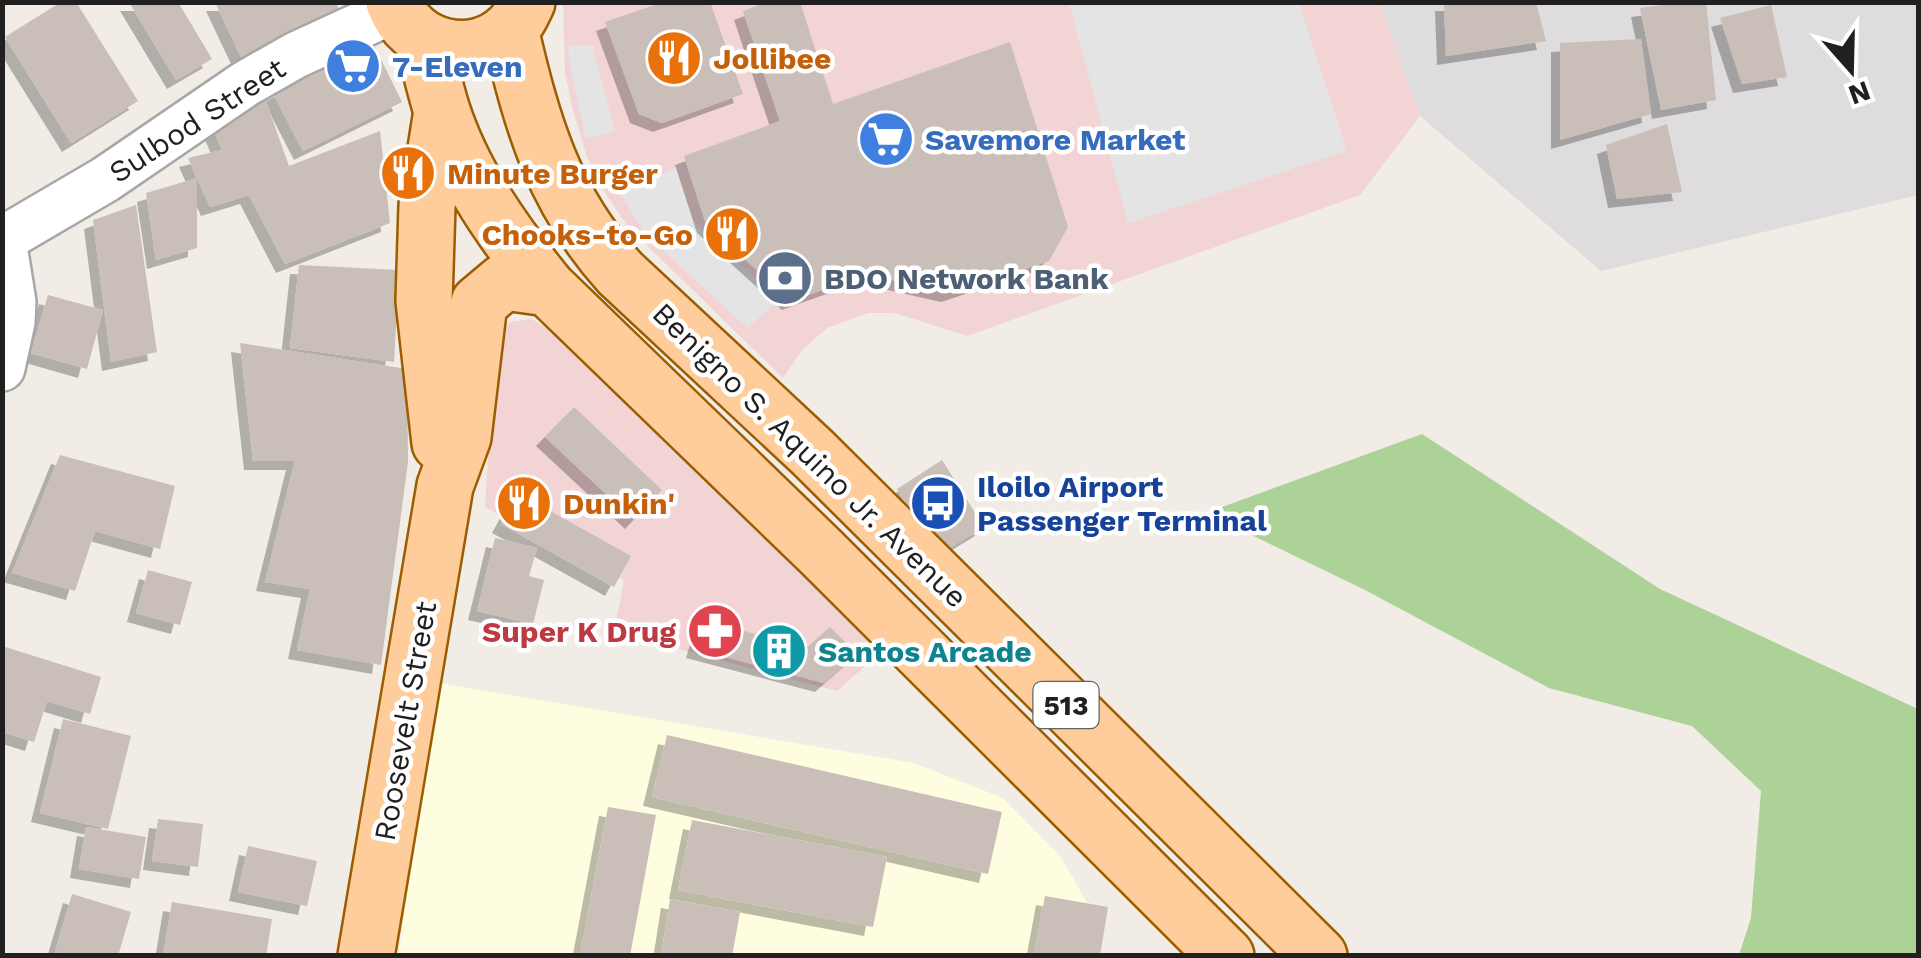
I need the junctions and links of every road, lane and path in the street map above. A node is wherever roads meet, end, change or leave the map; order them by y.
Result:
1 (518, 16) edge
2 (404, 17) edge
3 (442, 111) junction
4 (3, 240) edge
5 (548, 288) junction
6 (2, 368) edge
7 (813, 453) junction
8 (445, 486) junction
9 (768, 501) junction
10 (366, 956) edge
11 (1226, 956) edge
12 (1320, 956) edge

1 - 2 main road
1 - 7 main road, Benigno S. Aquino Jr. Avenue / 513
2 - 3 main road, Benigno S. Aquino Jr. Avenue / 513
2 - 4 street, Sulbod Street
3 - 5 main road, Benigno S. Aquino Jr. Avenue / 513
3 - 8 main road, Roosevelt Street
4 - 6 street
5 - 8 main road, Roosevelt Street
5 - 9 main road, Benigno S. Aquino Jr. Avenue / 513
7 - 9 main road
7 - 12 main road, Benigno S. Aquino Jr. Avenue / 513
8 - 10 main road, Roosevelt Street
9 - 11 main road, Benigno S. Aquino Jr. Avenue / 513

